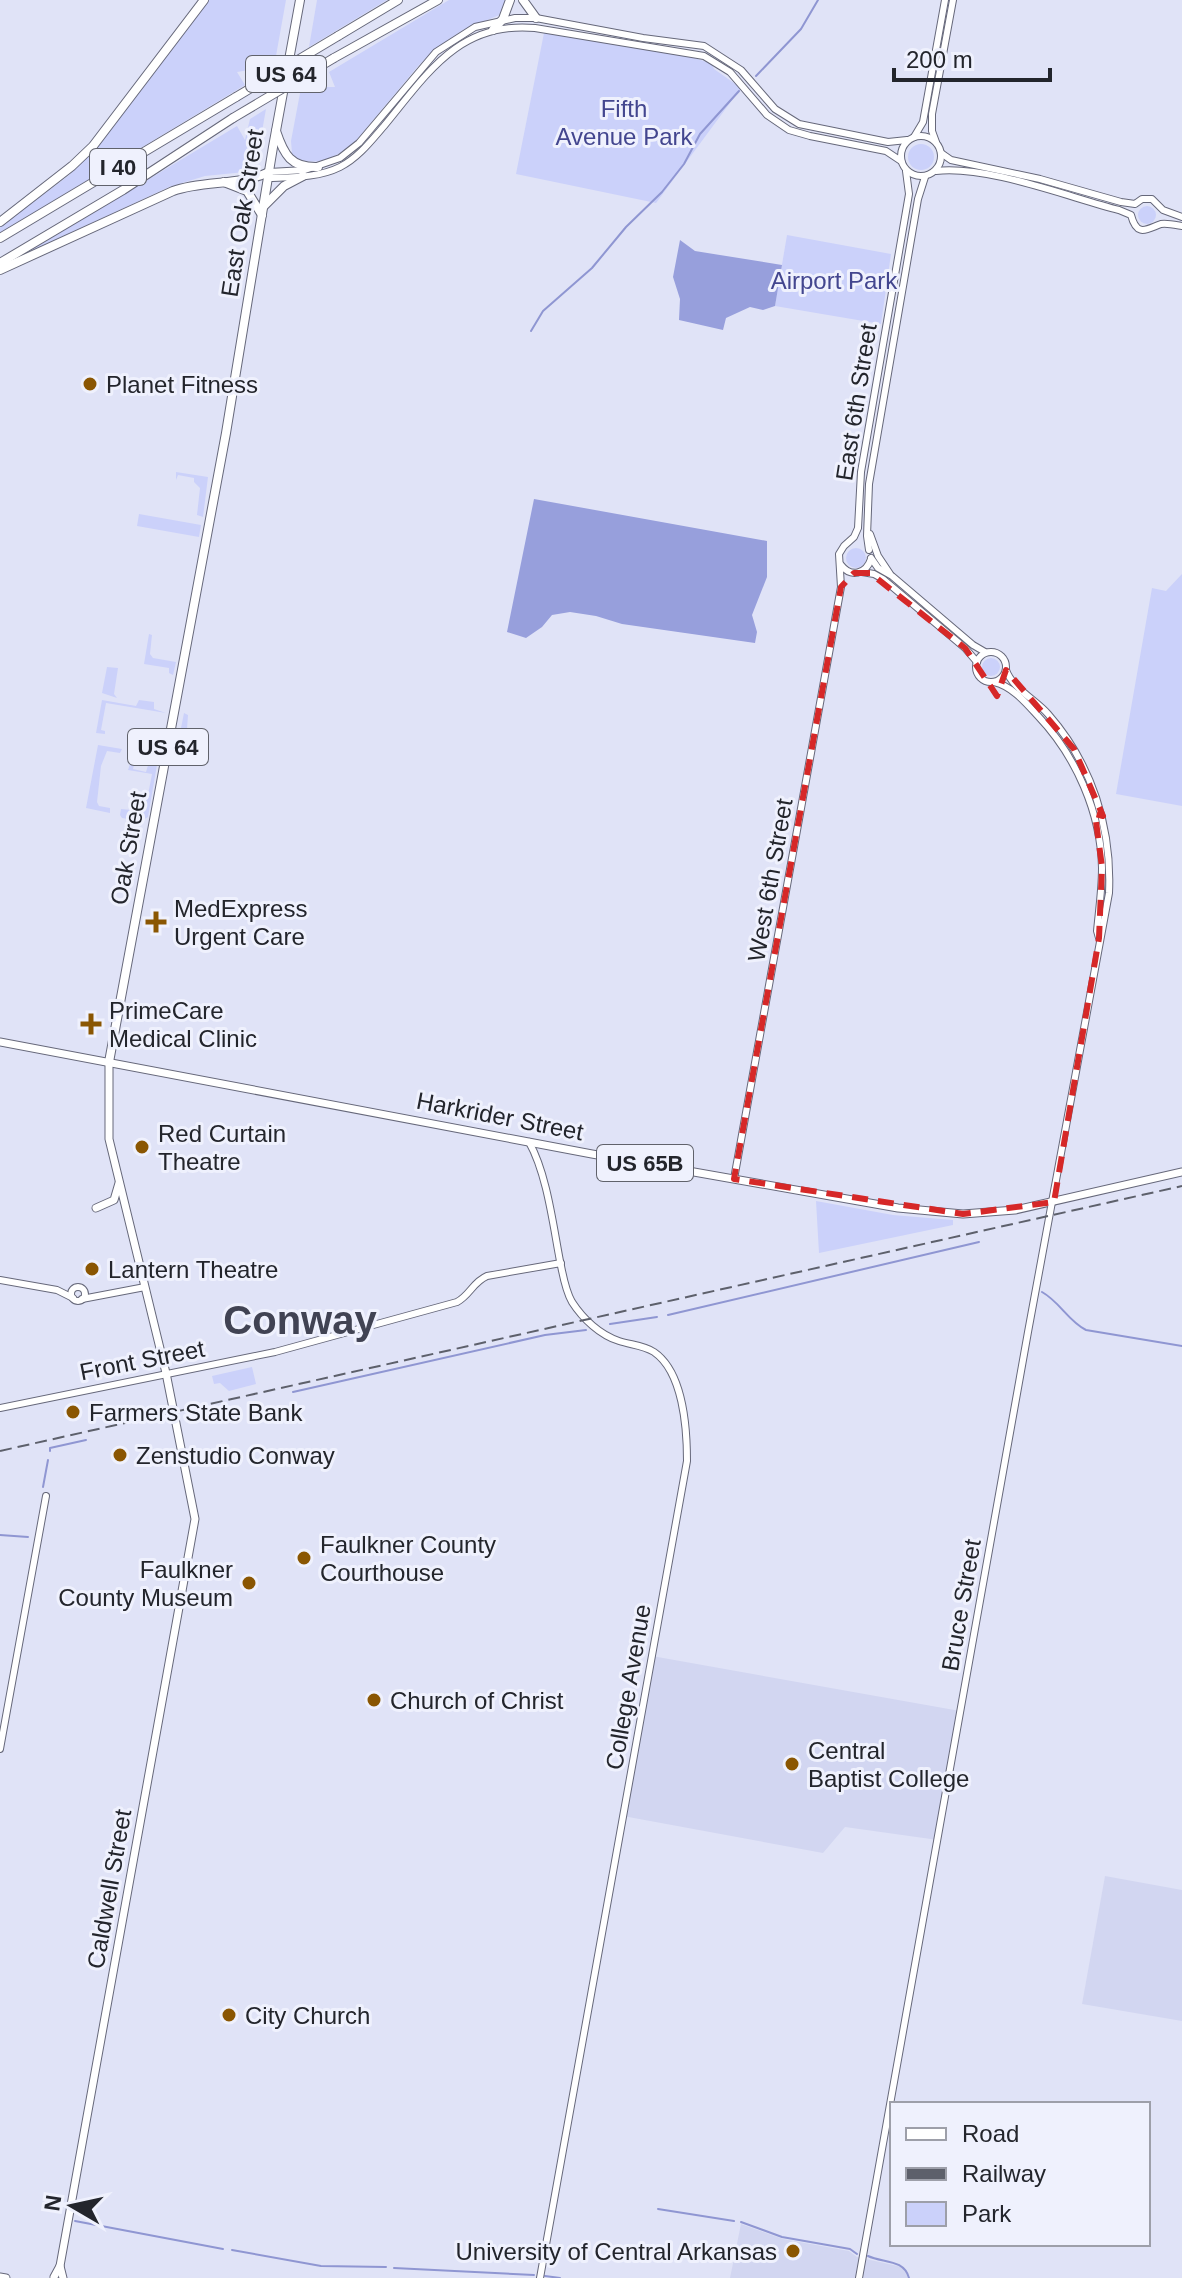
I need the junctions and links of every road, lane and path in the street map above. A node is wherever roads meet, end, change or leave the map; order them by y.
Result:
1 (204, 0) edge
2 (300, 0) edge
3 (398, 0) edge
4 (438, 0) edge
5 (510, 0) edge
6 (523, 0) edge
7 (945, 0) edge
8 (953, 0) edge
9 (536, 18) junction
10 (503, 19) junction
11 (493, 30) junction
12 (276, 130) junction
13 (911, 138) junction
14 (936, 142) junction
15 (941, 153) junction
16 (901, 161) junction
17 (318, 167) junction
18 (906, 171) junction
19 (936, 171) junction
20 (268, 175) junction
21 (303, 176) junction
22 (925, 177) junction
23 (219, 181) junction
24 (1135, 204) junction
25 (1163, 210) junction
26 (262, 211) junction
27 (1131, 215) junction
28 (1182, 217) edge
29 (0, 222) edge
30 (1160, 225) junction
31 (1182, 226) edge
32 (0, 238) edge
33 (0, 263) edge
34 (0, 270) edge
35 (226, 433) joint
36 (868, 521) junction
37 (848, 542) junction
38 (870, 554) junction
39 (839, 561) junction
40 (862, 572) junction
41 (854, 573) junction
42 (892, 576) junction
43 (841, 587) junction
44 (985, 652) junction
45 (977, 662) junction
46 (1006, 670) junction
47 (994, 682) junction
48 (1087, 793) junction
49 (1103, 816) junction
50 (1101, 850) junction
51 (1099, 938) junction
52 (0, 1042) edge
53 (109, 1062) junction
54 (529, 1142) junction
55 (551, 1146) junction
56 (536, 1160) junction
57 (1182, 1172) edge
58 (119, 1177) junction
59 (734, 1179) junction
60 (1054, 1202) junction
61 (96, 1208) dead end
62 (561, 1263) junction
63 (0, 1280) edge
64 (145, 1287) junction
65 (73, 1289) junction
66 (57, 1290) junction
67 (84, 1291) junction
68 (73, 1298) junction
69 (93, 1298) junction
70 (82, 1299) junction
71 (166, 1373) junction
72 (0, 1408) edge
73 (46, 1496) dead end
74 (195, 1519) joint
75 (0, 1749) edge
76 (890, 2102) edge
77 (890, 2104) edge
78 (60, 2266) junction
79 (0, 2277) edge
80 (6, 2278) edge
81 (53, 2278) edge
82 (63, 2278) edge
83 (540, 2278) edge
84 (859, 2278) edge

1 - 29 highway
2 - 12 highway, East Oak Street / US 64
3 - 32 highway, I 40, bridge
4 - 33 highway, I 40, bridge
5 - 10 highway
6 - 9 highway
7 - 13 street
8 - 14 street
9 - 10 street
9 - 13 street
10 - 11 highway
10 - 17 street
11 - 16 street
11 - 21 street
12 - 17 highway
12 - 20 highway, East Oak Street / US 64
13 - 14 street
13 - 16 street
14 - 15 street
15 - 19 street
15 - 24 street
16 - 18 street
17 - 20 street
18 - 22 street
18 - 37 street, East 6th Street
19 - 22 street
19 - 27 street
20 - 21 street
20 - 23 highway
20 - 26 highway, East Oak Street / US 64
21 - 26 highway
22 - 36 street, East 6th Street
23 - 26 highway
23 - 34 highway
24 - 25 street
24 - 27 street
25 - 28 street
25 - 30 street
26 - 35 highway, East Oak Street / US 64
27 - 30 street
30 - 31 street
35 - 53 highway, Oak Street / US 64
36 - 38 street, East 6th Street
36 - 42 street
37 - 38 street
37 - 39 street
38 - 40 street
38 - 42 street
39 - 41 street
39 - 43 street, West 6th Street
40 - 41 street
40 - 45 street
41 - 43 street
42 - 44 street
43 - 59 street, West 6th Street
44 - 45 street
44 - 46 street
45 - 47 street
46 - 47 street
46 - 49 street, Bruce Street
47 - 48 street, Bruce Street
48 - 49 street
48 - 50 street, Bruce Street
49 - 50 street
49 - 51 street, Bruce Street
50 - 51 street, Bruce Street
51 - 60 street, Bruce Street
52 - 53 main road, Harkrider Street
53 - 54 main road, Harkrider Street / US 65B
53 - 58 main road, Oak Street
54 - 55 main road, Harkrider Street / US 65B
54 - 56 street, College Avenue
55 - 56 street
55 - 59 main road, Harkrider Street / US 65B
56 - 62 street, College Avenue
57 - 60 main road, Harkrider Street / US 65B
58 - 61 main road
58 - 64 main road, Oak Street
59 - 60 main road, Harkrider Street / US 65B
60 - 76 street, Bruce Street
62 - 71 street, Front Street
62 - 83 street, College Avenue
63 - 66 street
64 - 69 street
64 - 71 main road, Oak Street
65 - 66 street
65 - 67 street
65 - 68 street
66 - 68 street
67 - 69 street
67 - 70 street
68 - 70 street
69 - 70 street
71 - 72 street, Front Street
71 - 74 main road, Oak Street
73 - 75 street
74 - 78 main road, Caldwell Street
77 - 84 street, Bruce Street
78 - 81 main road, Caldwell Street
78 - 82 main road, Caldwell Street
79 - 80 main road
81 - 82 main road

